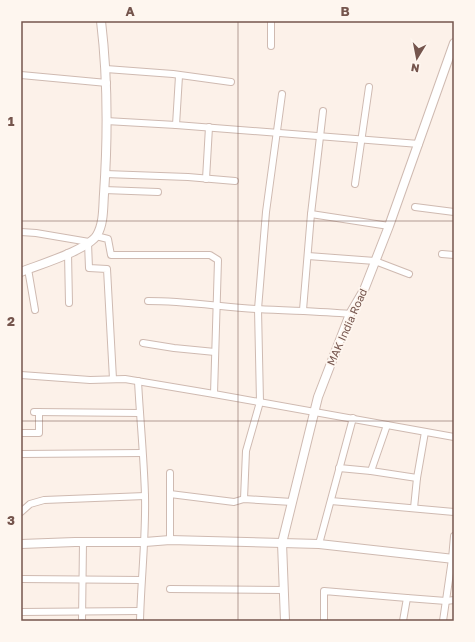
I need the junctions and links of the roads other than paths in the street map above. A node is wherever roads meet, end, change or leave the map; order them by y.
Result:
1 (101, 21) edge
2 (271, 21) edge
3 (454, 43) edge
4 (271, 46) dead end
5 (106, 69) junction
6 (21, 75) edge
7 (179, 76) junction
8 (232, 82) dead end
9 (107, 83) junction
10 (369, 87) dead end
11 (282, 94) dead end
12 (323, 111) dead end
13 (106, 121) junction
14 (176, 125) junction
15 (209, 127) junction
16 (277, 132) junction
17 (320, 136) junction
18 (362, 139) junction
19 (419, 144) junction
20 (105, 174) junction
21 (206, 179) junction
22 (235, 182) dead end
23 (355, 184) dead end
24 (104, 190) junction
25 (158, 192) dead end
26 (415, 207) dead end
27 (454, 212) edge
28 (311, 214) junction
29 (389, 226) junction
30 (21, 232) edge
31 (96, 236) junction
32 (88, 243) junction
33 (68, 253) junction
34 (442, 254) dead end
35 (454, 255) edge
36 (308, 256) junction
37 (375, 261) junction
38 (25, 270) edge
39 (409, 274) dead end
40 (148, 301) dead end
41 (69, 303) dead end
42 (216, 305) junction
43 (258, 309) junction
44 (35, 310) dead end
45 (303, 310) junction
46 (350, 314) junction
47 (142, 343) dead end
48 (215, 352) junction
49 (21, 375) edge
50 (113, 379) junction
51 (138, 381) junction
52 (214, 394) junction
53 (260, 402) junction
54 (314, 412) junction
55 (140, 413) junction
56 (353, 418) junction
57 (386, 425) junction
58 (21, 432) edge
59 (425, 432) junction
60 (454, 437) edge
61 (142, 453) junction
62 (21, 454) edge
63 (339, 468) junction
64 (371, 471) junction
65 (170, 473) dead end
66 (417, 478) junction
67 (170, 494) junction
68 (145, 496) junction
69 (244, 499) junction
70 (331, 501) junction
71 (292, 502) junction
72 (414, 508) junction
73 (21, 512) edge
74 (454, 512) edge
75 (454, 536) edge
76 (170, 540) junction
77 (83, 542) junction
78 (145, 542) junction
79 (282, 543) junction
80 (21, 544) edge
81 (319, 544) junction
82 (453, 559) edge
83 (21, 578) edge
84 (82, 579) junction
85 (141, 580) junction
86 (170, 589) dead end
87 (284, 590) junction
88 (407, 598) junction
89 (454, 600) edge
90 (446, 601) junction
91 (140, 611) junction
92 (21, 612) edge
93 (82, 612) junction
94 (82, 621) edge
95 (140, 621) edge
96 (285, 621) edge
97 (324, 621) edge
98 (403, 621) edge
99 (443, 621) edge

1 - 5 street
2 - 4 street
3 - 19 street, MAK India Road
5 - 7 street
5 - 9 street
6 - 9 street
7 - 8 street
7 - 14 street
9 - 13 street
10 - 18 street
11 - 16 street
12 - 17 street
13 - 14 street
13 - 20 street
14 - 15 street
15 - 16 street
15 - 21 street
16 - 17 street
16 - 43 street
17 - 18 street
17 - 28 street
18 - 19 street
18 - 23 street
19 - 29 street, MAK India Road
20 - 21 street
20 - 24 street
21 - 22 street
24 - 25 street
24 - 31 street
26 - 27 street
28 - 29 street
28 - 36 street
29 - 37 street, MAK India Road
30 - 32 street
31 - 32 street
31 - 42 street
32 - 33 street
32 - 50 street
33 - 38 street
33 - 41 street
34 - 35 street
36 - 37 street
36 - 45 street
37 - 39 street
37 - 46 street, MAK India Road
38 - 44 street
40 - 42 street
42 - 43 street
42 - 48 street
43 - 45 street
43 - 53 street
45 - 46 street
46 - 54 street, MAK India Road
47 - 48 street
48 - 52 street
49 - 50 street
50 - 51 street
51 - 52 street
51 - 55 street
52 - 53 street
53 - 54 street
53 - 69 street
54 - 56 street
54 - 71 street, MAK India Road
55 - 58 street
55 - 61 street
56 - 57 street
56 - 63 street
57 - 59 street
57 - 64 street
59 - 60 street
59 - 66 street
61 - 62 street
61 - 68 street
63 - 64 street
63 - 70 street
64 - 66 street
65 - 67 street
66 - 72 street
67 - 69 street
67 - 76 street
68 - 73 street
68 - 78 street
69 - 71 street
70 - 72 street
70 - 81 street
71 - 79 street, MAK India Road
72 - 74 street
75 - 82 street
76 - 78 street
76 - 79 street
77 - 78 street
77 - 80 street
77 - 84 street
78 - 85 street
79 - 81 street
79 - 87 street, MAK India Road
81 - 82 street
82 - 90 street
83 - 84 street
84 - 85 street
84 - 93 street
85 - 91 street
86 - 87 street
87 - 96 street, MAK India Road
88 - 90 street
88 - 97 street
88 - 98 street
89 - 90 street
90 - 99 street
91 - 93 street
91 - 95 street
92 - 93 street
93 - 94 street

